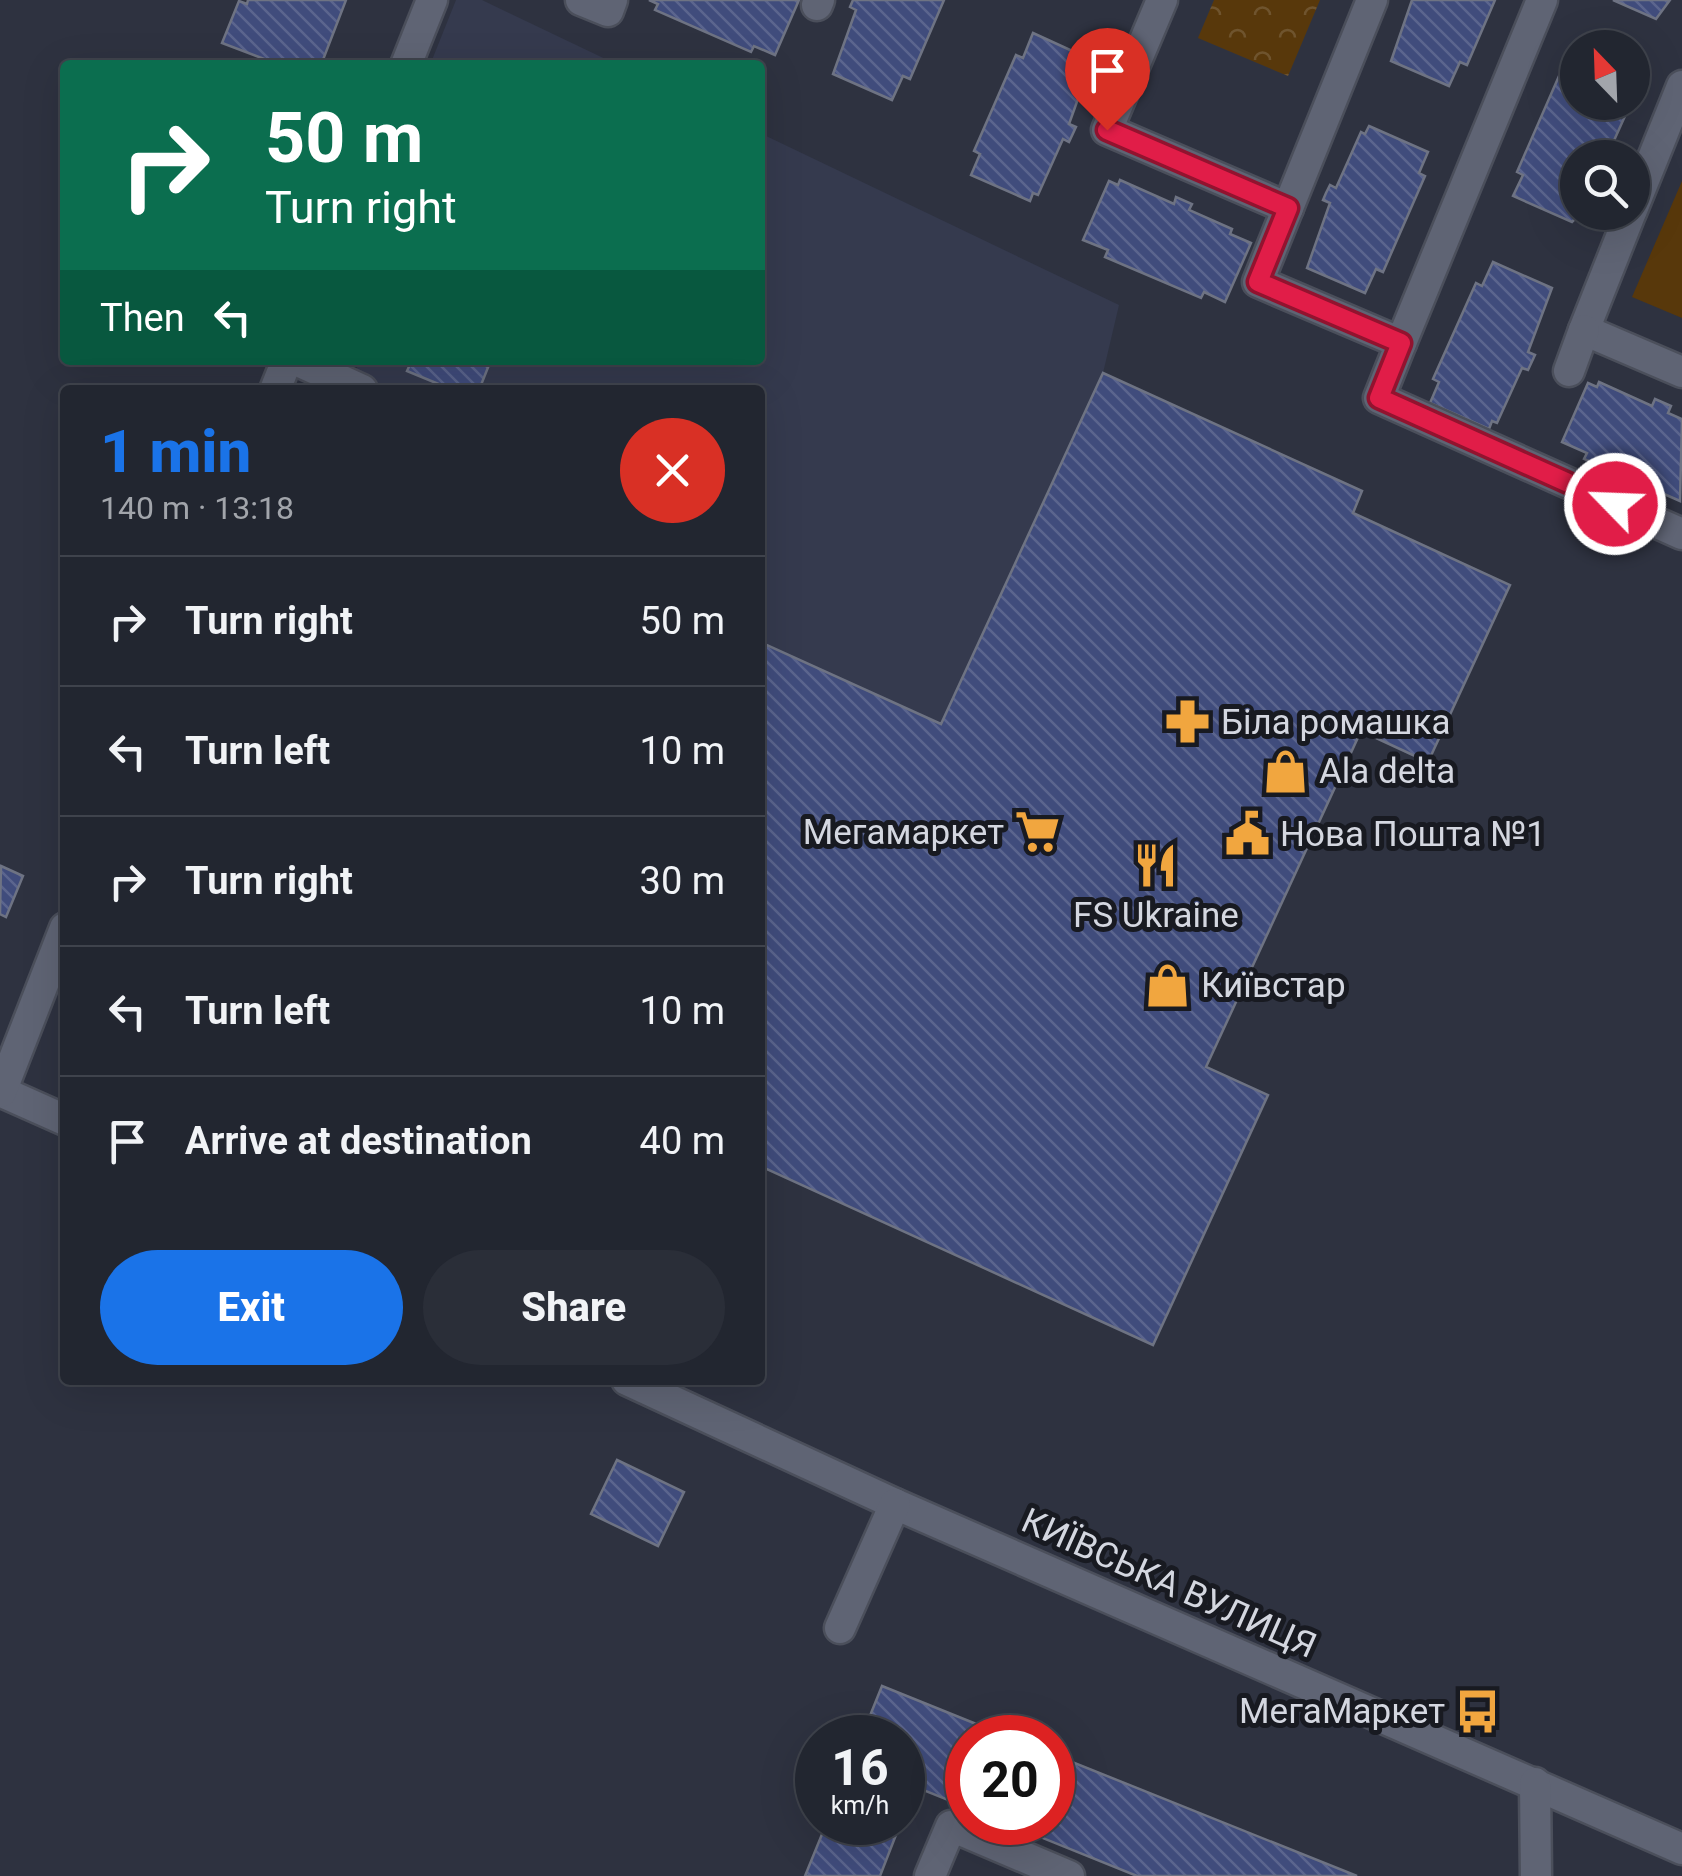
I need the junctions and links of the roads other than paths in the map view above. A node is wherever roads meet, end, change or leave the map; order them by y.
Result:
1 (432, 0) edge
2 (581, 0) edge
3 (612, 0) edge
4 (1162, 0) edge
5 (1372, 0) edge
6 (1542, 0) edge
7 (408, 60) edge
8 (1682, 86) edge
9 (1650, 166) edge
10 (1288, 208) junction
11 (1624, 230) edge
12 (1584, 330) junction
13 (1401, 343) junction
14 (307, 365) edge
15 (1569, 371) dead end
16 (1682, 372) edge
17 (351, 385) edge
18 (1682, 534) edge
19 (60, 941) edge
20 (0, 1092) edge
21 (60, 1118) edge
22 (638, 1385) edge
23 (894, 1504) junction
24 (840, 1628) dead end
25 (1535, 1783) junction
26 (1682, 1849) edge
27 (930, 1876) edge
28 (1069, 1876) edge
29 (1536, 1876) edge

1 - 7 street
2 - 3 street
4 - 10 street
5 - 10 street
6 - 13 street
8 - 9 street
10 - 13 street
11 - 12 street
12 - 15 street
12 - 16 street
13 - 18 street
14 - 17 street
19 - 20 street
20 - 21 street
22 - 23 street, КИЇВСЬКА ВУЛИЦЯ
23 - 24 street
23 - 25 street, КИЇВСЬКА ВУЛИЦЯ
25 - 26 street, КИЇВСЬКА ВУЛИЦЯ
25 - 29 street
27 - 28 street

